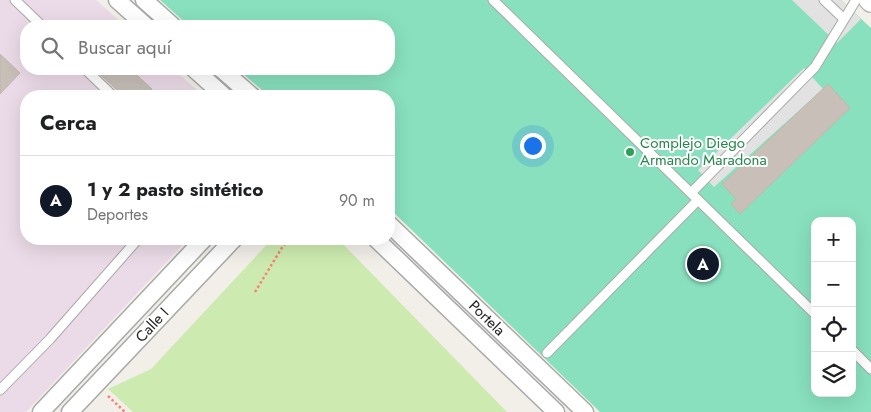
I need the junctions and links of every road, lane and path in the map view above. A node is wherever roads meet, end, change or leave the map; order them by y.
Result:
1 (15, 0) edge
2 (117, 0) edge
3 (144, 0) edge
4 (493, 0) edge
5 (824, 0) edge
6 (856, 0) edge
7 (844, 18) junction
8 (36, 20) edge
9 (139, 20) edge
10 (167, 20) edge
11 (91, 75) edge
12 (201, 75) edge
13 (228, 75) edge
14 (107, 90) edge
15 (217, 90) edge
16 (245, 90) edge
17 (694, 196) junction
18 (395, 230) edge
19 (133, 245) edge
20 (198, 245) edge
21 (228, 245) edge
22 (284, 245) edge
23 (382, 245) edge
24 (255, 292) dead end
25 (811, 310) edge
26 (854, 352) edge
27 (547, 353) dead end
28 (871, 369) edge
29 (96, 384) junction
30 (0, 390) edge
31 (41, 412) edge
32 (70, 412) edge
33 (124, 412) edge
34 (556, 412) edge
35 (585, 412) edge

1 - 8 lane
2 - 9 street
3 - 10 street
4 - 17 lane
5 - 7 lane
6 - 7 lane
7 - 17 lane
11 - 14 lane
12 - 15 street
13 - 16 street
17 - 25 lane
17 - 27 lane
18 - 35 street, Portela
19 - 30 lane
20 - 31 street, Calle I
21 - 29 street, Calle I
22 - 24 path
23 - 34 street, Portela
26 - 28 lane
29 - 32 street, Calle I
29 - 33 path

